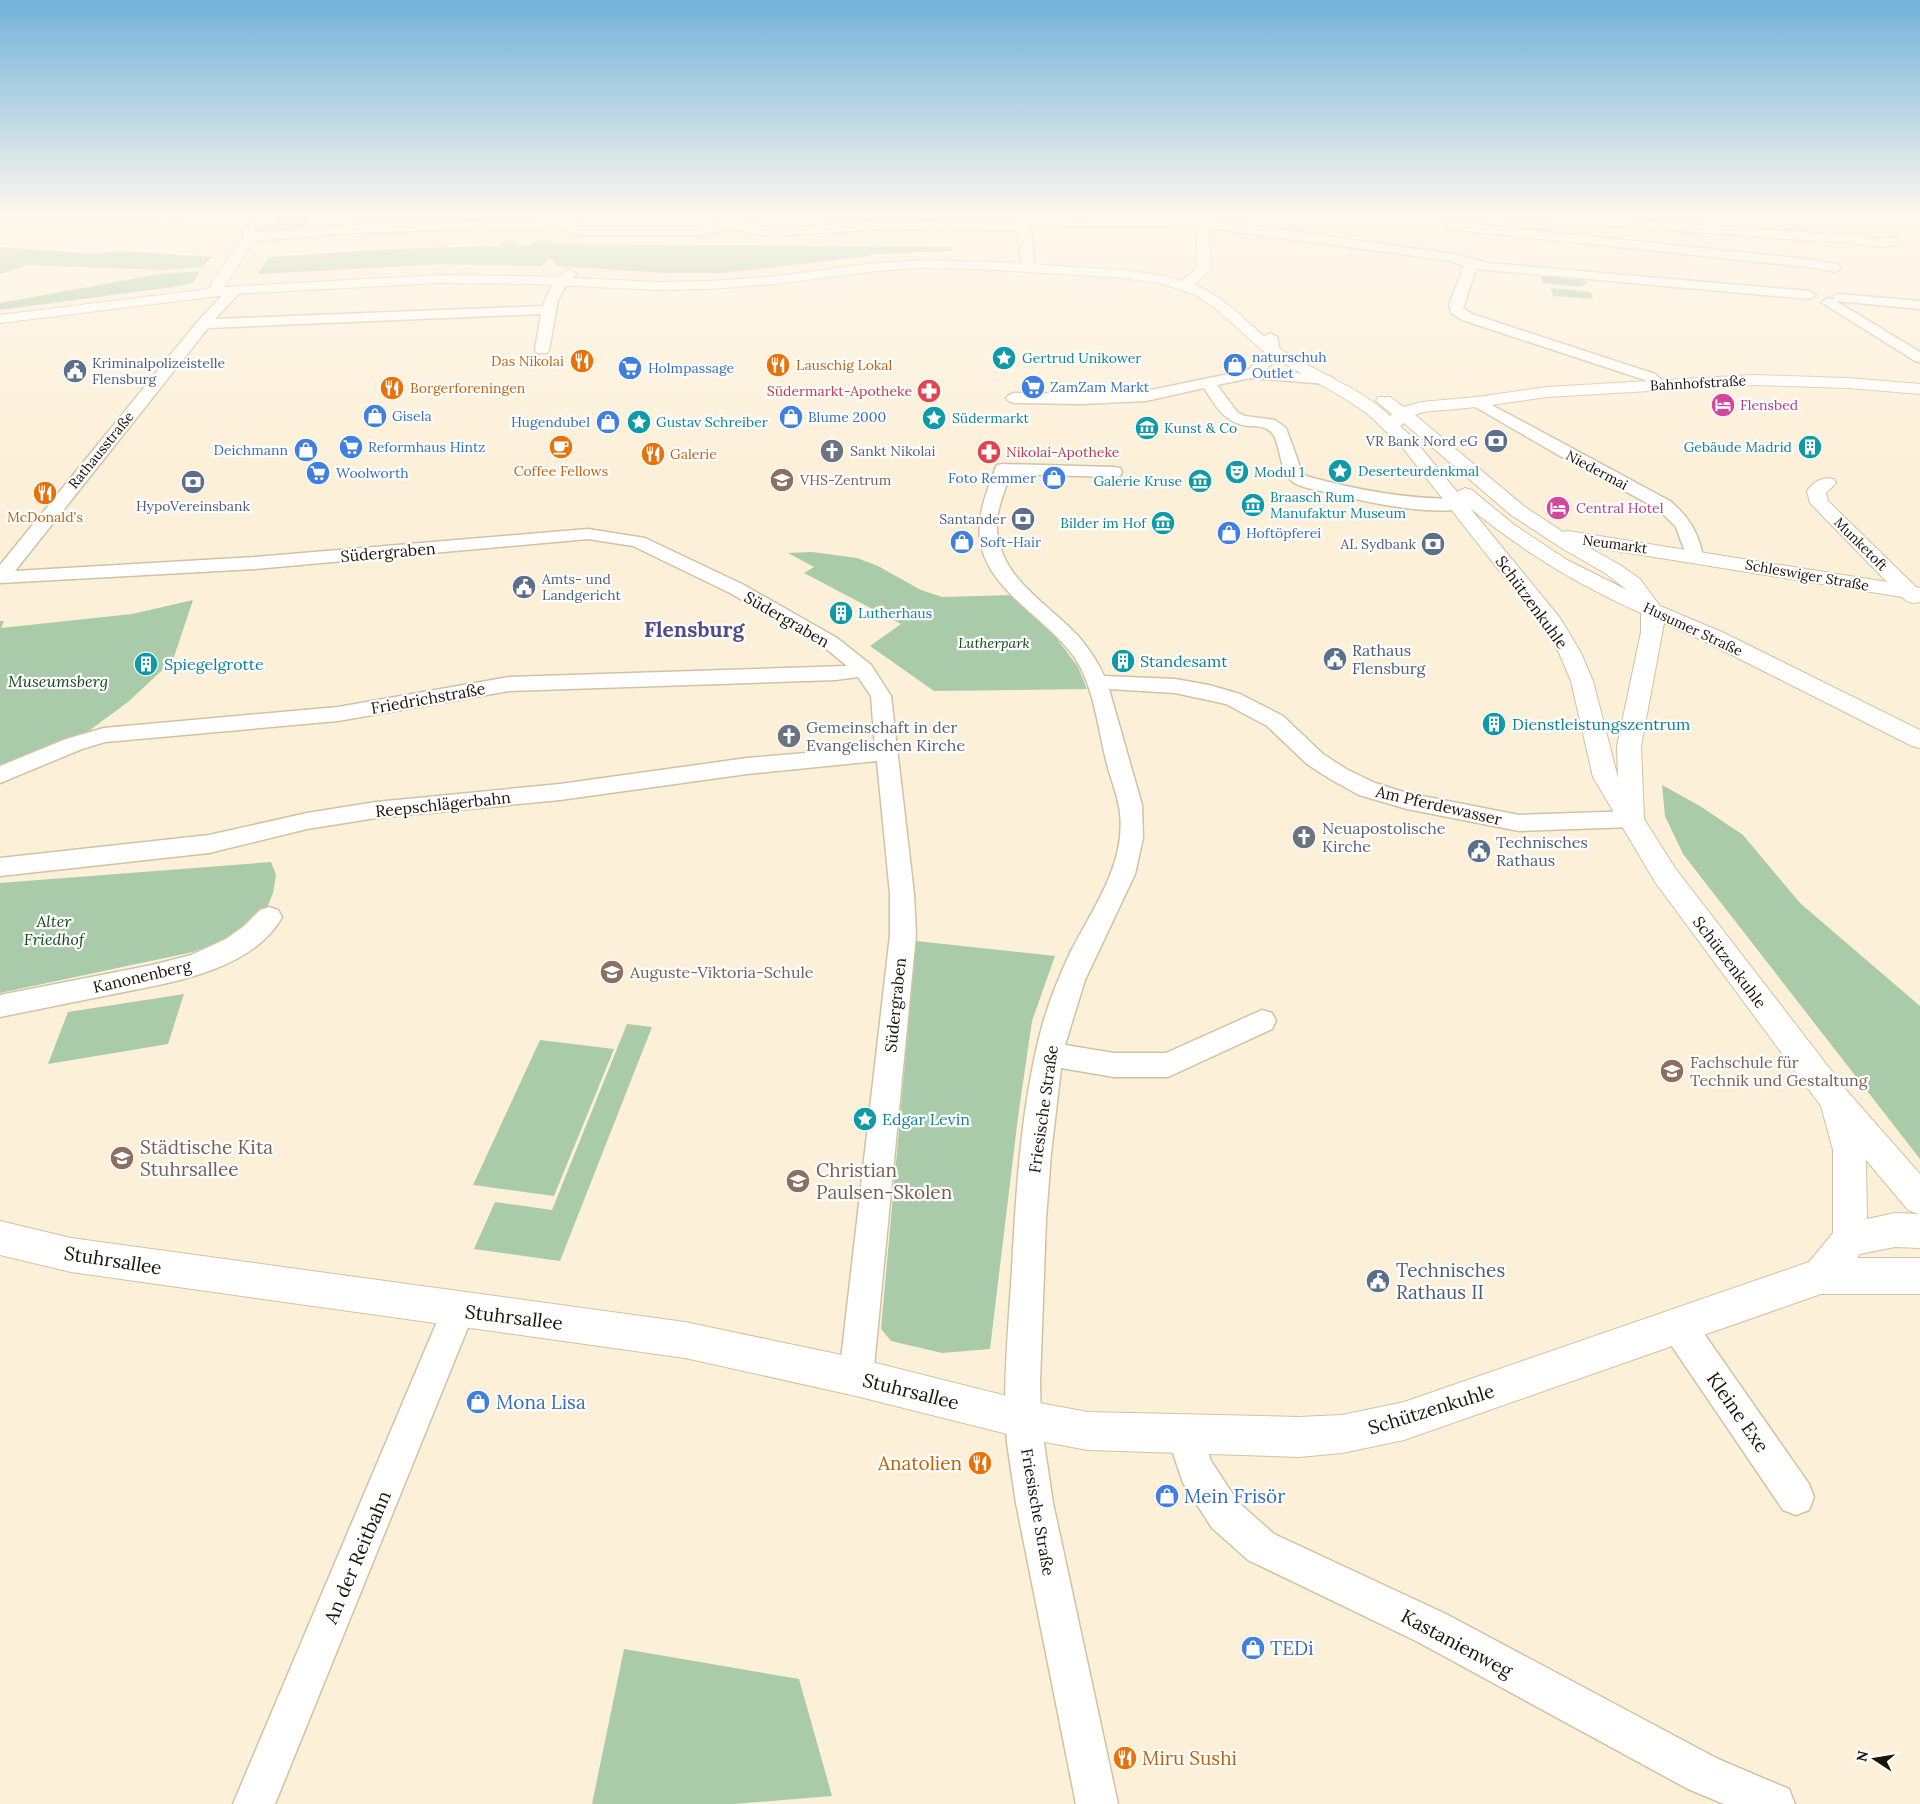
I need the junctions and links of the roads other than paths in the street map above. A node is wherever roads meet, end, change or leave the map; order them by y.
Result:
1 (101, 299) edge
2 (139, 299) edge
3 (212, 299) edge
4 (225, 299) edge
5 (551, 299) edge
6 (1228, 299) edge
7 (1458, 299) edge
8 (1833, 300) joint
9 (1920, 305) edge
10 (548, 310) junction
11 (0, 313) edge
12 (0, 319) edge
13 (203, 324) junction
14 (1272, 344) junction
15 (542, 350) dead end
16 (1920, 358) edge
17 (1251, 374) junction
18 (1327, 380) junction
19 (1210, 384) junction
20 (1660, 385) junction
21 (1920, 389) edge
22 (1361, 393) junction
23 (1014, 398) dead end
24 (1477, 402) junction
25 (1402, 414) junction
26 (1443, 424) junction
27 (1402, 437) junction
28 (1114, 472) dead end
29 (1827, 483) dead end
30 (1466, 504) junction
31 (1557, 537) junction
32 (1684, 554) junction
33 (1590, 556) junction
34 (1560, 564) junction
35 (0, 577) edge
36 (1917, 597) edge
37 (1541, 608) junction
38 (1651, 610) junction
39 (864, 670) junction
40 (1096, 682) junction
41 (1920, 740) edge
42 (887, 753) junction
43 (0, 775) edge
44 (1632, 819) junction
45 (0, 867) edge
46 (269, 917) dead end
47 (0, 1006) edge
48 (1262, 1021) dead end
49 (1049, 1054) junction
50 (1836, 1101) junction
51 (1920, 1199) edge
52 (1920, 1231) edge
53 (0, 1238) edge
54 (1850, 1239) junction
55 (1821, 1276) junction
56 (1920, 1276) edge
57 (459, 1310) junction
58 (1679, 1327) junction
59 (856, 1377) junction
60 (1023, 1420) junction
61 (1185, 1435) junction
62 (1796, 1497) dead end
63 (254, 1804) edge
64 (1097, 1804) edge
65 (1774, 1804) edge

1 - 11 main road
2 - 12 main road
3 - 13 street, Rathausstraße
4 - 13 street, Rathausstraße
5 - 10 street
6 - 14 main road
7 - 20 street
8 - 9 street
8 - 16 street
10 - 13 street
10 - 15 street
13 - 35 street, Rathausstraße
14 - 17 street
14 - 18 main road
14 - 22 main road
17 - 18 street
17 - 19 street
18 - 22 main road
19 - 23 street
19 - 30 street
20 - 21 main road, Bahnhofstraße
20 - 24 main road, Bahnhofstraße
22 - 24 main road, Bahnhofstraße
22 - 25 main road, Bahnhofstraße
22 - 27 main road
24 - 25 main road, Bahnhofstraße
24 - 26 main road, Bahnhofstraße
24 - 32 street, Niedermai
25 - 26 main road
25 - 26 main road, Bahnhofstraße
25 - 27 main road
26 - 31 main road
27 - 30 main road
28 - 40 street, Friesische Straße
29 - 36 main road, Munketoft
30 - 31 main road, Neumarkt
30 - 34 main road, Husumer Straße
30 - 37 main road, Schützenkuhle
31 - 32 main road, Neumarkt
31 - 33 main road, Neumarkt
32 - 33 main road, Neumarkt
32 - 36 main road, Schleswiger Straße
33 - 34 main road, Neumarkt
33 - 38 main road, Neumarkt
34 - 37 main road
34 - 38 main road, Husumer Straße
35 - 39 street, Südergraben
37 - 44 main road, Schützenkuhle
38 - 41 main road, Husumer Straße
38 - 44 main road, Schützenkuhle
39 - 42 street, Südergraben
39 - 43 street, Friedrichstraße
40 - 44 street, Am Pferdewasser
40 - 49 street, Friesische Straße
42 - 45 street, Reepschlägerbahn
42 - 59 street, Südergraben
44 - 50 main road, Schützenkuhle
46 - 47 street, Kanonenberg
48 - 49 street
49 - 60 street, Friesische Straße
50 - 51 main road, Schützenkuhle
50 - 54 main road, Schützenkuhle
52 - 54 main road
53 - 57 main road, Stuhrsallee
54 - 55 main road
55 - 56 main road, Schützenkuhle
55 - 58 main road, Schützenkuhle
57 - 59 main road, Stuhrsallee
57 - 63 street, An der Reitbahn
58 - 61 main road, Schützenkuhle
58 - 62 street, Kleine Exe
59 - 60 main road, Stuhrsallee
60 - 61 main road, Schützenkuhle
60 - 64 street, Friesische Straße
61 - 65 street, Kastanienweg

